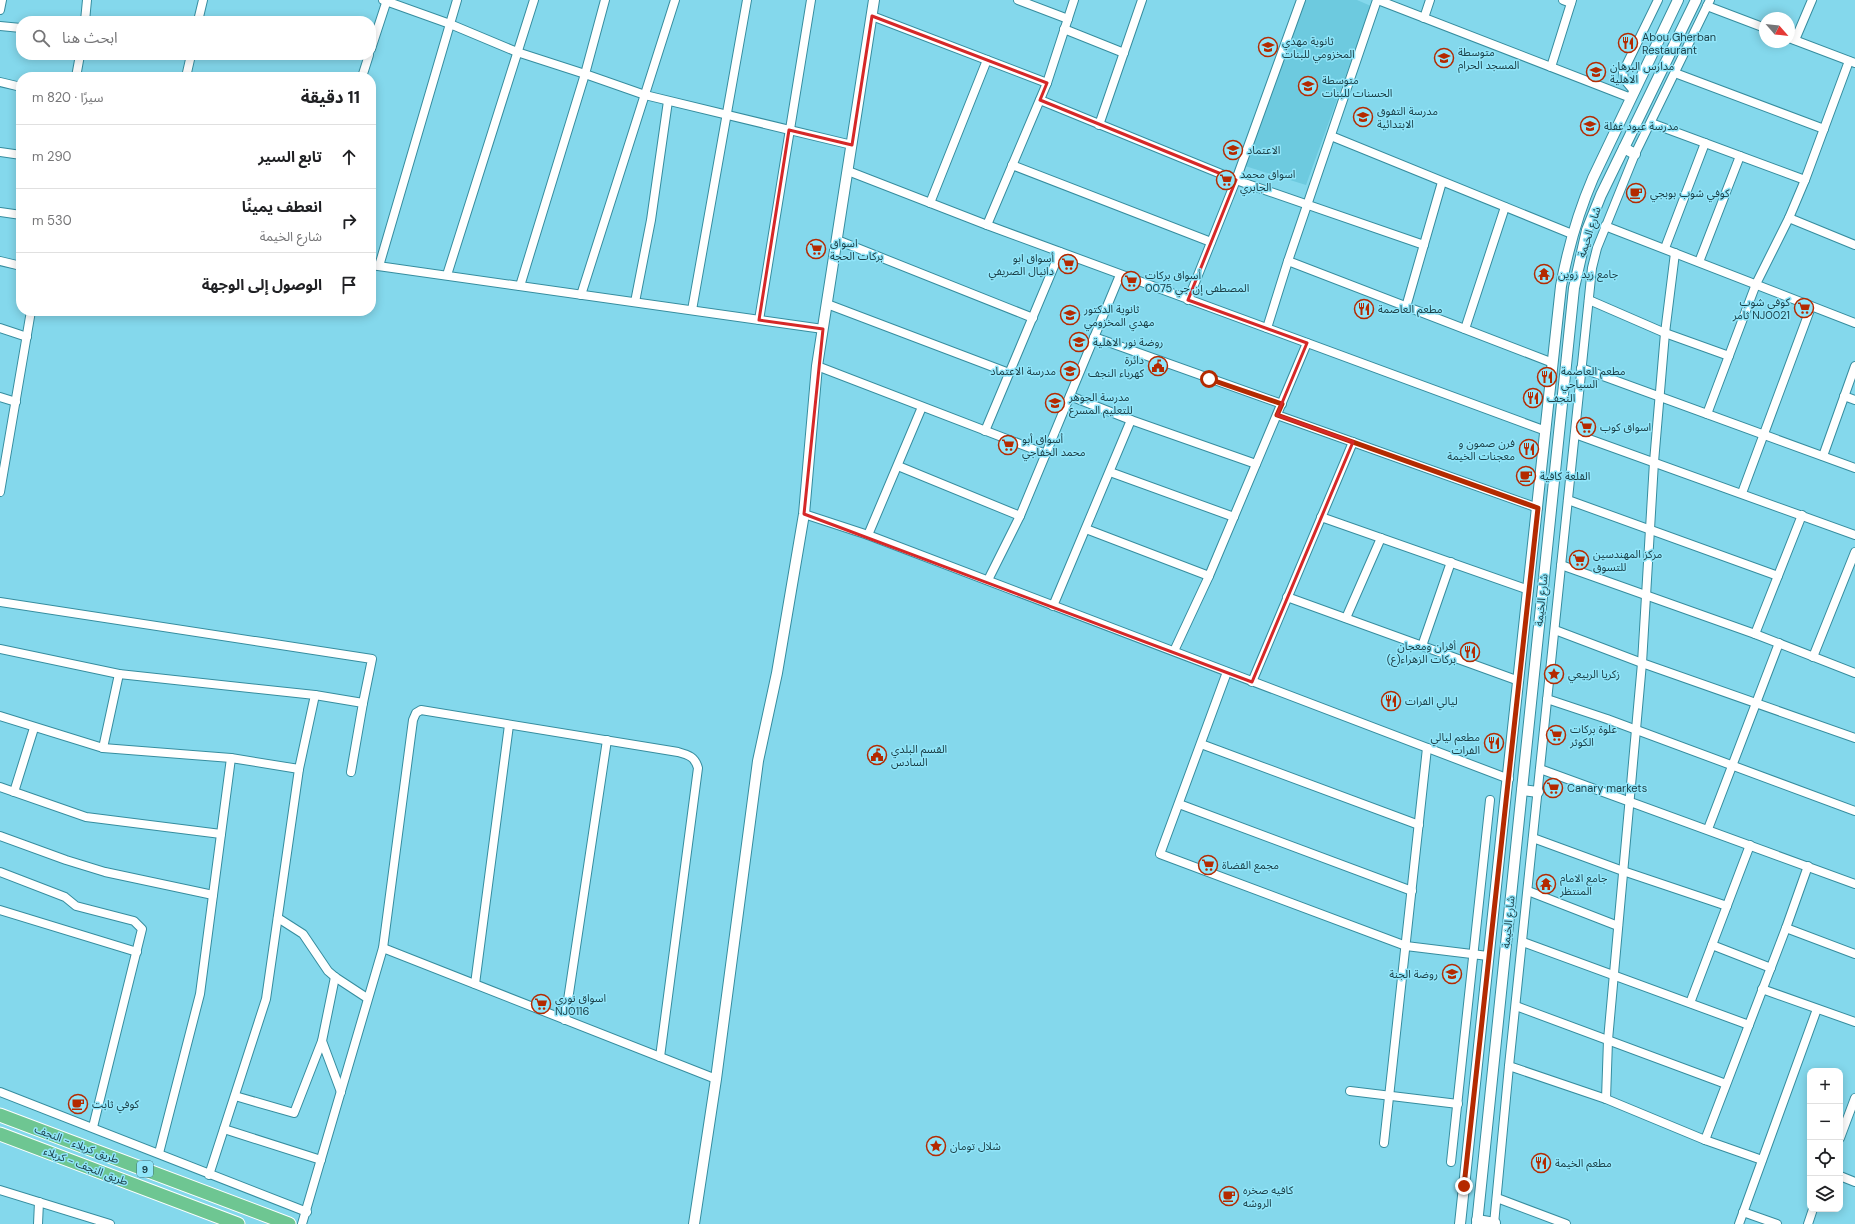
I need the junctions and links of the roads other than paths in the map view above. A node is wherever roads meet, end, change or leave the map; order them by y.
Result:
1 (2, 0) edge
2 (87, 0) edge
3 (203, 0) edge
4 (386, 0) edge
5 (457, 0) edge
6 (534, 0) edge
7 (605, 0) edge
8 (675, 0) edge
9 (747, 0) edge
10 (811, 0) edge
11 (874, 0) edge
12 (1018, 0) edge
13 (1074, 0) edge
14 (1142, 0) edge
15 (1301, 0) edge
16 (1378, 0) edge
17 (1430, 0) edge
18 (1658, 0) edge
19 (1678, 0) edge
20 (1696, 0) edge
21 (1812, 0) edge
22 (1569, 1) edge
23 (1709, 3) edge
24 (0, 10) edge
25 (1672, 13) junction
26 (85, 16) edge
27 (199, 16) edge
28 (872, 16) junction
29 (1688, 17) junction
30 (1424, 18) junction
31 (1068, 19) junction
32 (450, 24) junction
33 (1759, 25) edge
34 (0, 26) edge
35 (16, 28) edge
36 (1064, 29) junction
37 (376, 33) edge
38 (1795, 33) edge
39 (1795, 40) edge
40 (518, 52) junction
41 (1124, 52) junction
42 (79, 60) edge
43 (190, 60) edge
44 (367, 60) edge
45 (987, 60) junction
46 (1852, 62) edge
47 (1551, 67) junction
48 (1646, 67) junction
49 (77, 72) edge
50 (187, 72) edge
51 (364, 72) edge
52 (1675, 73) junction
53 (585, 74) junction
54 (1656, 81) junction
55 (0, 82) edge
56 (1047, 83) junction
57 (16, 86) edge
58 (645, 95) junction
59 (1633, 95) junction
60 (1040, 100) junction
61 (668, 101) junction
62 (726, 115) junction
63 (1651, 123) junction
64 (1099, 124) junction
65 (1824, 129) junction
66 (789, 130) junction
67 (1331, 136) junction
68 (1705, 143) junction
69 (852, 145) junction
70 (1624, 148) junction
71 (0, 152) edge
72 (16, 154) edge
73 (1636, 154) junction
74 (1740, 156) junction
75 (1012, 165) junction
76 (848, 172) junction
77 (1236, 180) junction
78 (1805, 180) junction
79 (1442, 182) junction
80 (930, 203) junction
81 (1308, 203) junction
82 (1504, 207) junction
83 (0, 212) edge
84 (16, 214) edge
85 (1789, 218) junction
86 (987, 225) junction
87 (1605, 226) junction
88 (1572, 234) junction
89 (837, 240) junction
90 (1211, 242) junction
91 (1854, 243) edge
92 (1424, 245) junction
93 (1665, 248) junction
94 (1060, 252) junction
95 (1675, 253) junction
96 (0, 261) edge
97 (1288, 261) junction
98 (376, 262) edge
99 (1698, 262) junction
100 (16, 265) edge
101 (376, 265) edge
102 (1120, 275) junction
103 (447, 276) junction
104 (1756, 284) junction
105 (520, 286) junction
106 (581, 295) junction
107 (1188, 300) junction
108 (1589, 300) junction
109 (635, 302) junction
110 (827, 304) junction
111 (1406, 307) junction
112 (1811, 307) junction
113 (692, 310) junction
114 (30, 316) edge
115 (1032, 318) junction
116 (759, 320) junction
117 (1855, 323) edge
118 (0, 328) edge
119 (1267, 328) junction
120 (823, 329) junction
121 (1465, 329) junction
122 (1665, 332) junction
123 (27, 336) junction
124 (1094, 337) junction
125 (1307, 343) junction
126 (1729, 356) junction
127 (1553, 363) junction
128 (818, 366) junction
129 (1855, 366) edge
130 (1582, 368) junction
131 (1009, 373) junction
132 (1070, 396) junction
133 (1660, 396) junction
134 (1844, 396) junction
135 (0, 397) edge
136 (1855, 400) edge
137 (16, 402) junction
138 (1282, 404) junction
139 (922, 407) junction
140 (1706, 414) junction
141 (1277, 415) junction
142 (1131, 420) junction
143 (985, 431) junction
144 (1546, 431) junction
145 (1574, 434) junction
146 (1764, 435) junction
147 (1353, 442) junction
148 (1046, 454) junction
149 (3, 456) edge
150 (1823, 456) junction
151 (1654, 462) junction
152 (1256, 464) junction
153 (898, 466) junction
154 (1855, 468) edge
155 (1110, 472) junction
156 (0, 492) edge
157 (1742, 493) junction
158 (1568, 500) junction
159 (1538, 508) junction
160 (804, 514) junction
161 (1802, 515) junction
162 (1020, 516) junction
163 (1234, 517) junction
164 (1321, 517) junction
165 (1086, 529) junction
166 (1650, 530) junction
167 (868, 535) junction
168 (1855, 535) edge
169 (1381, 538) junction
170 (1855, 552) edge
171 (1451, 562) junction
172 (1561, 565) junction
173 (1209, 576) junction
174 (1778, 576) junction
175 (988, 580) junction
176 (1529, 590) junction
177 (1645, 595) junction
178 (1287, 597) junction
179 (0, 602) edge
180 (1053, 606) junction
181 (1527, 607) junction
182 (1346, 618) junction
183 (1555, 630) junction
184 (1538, 634) junction
185 (1754, 634) junction
186 (1779, 643) junction
187 (1422, 646) junction
188 (0, 649) edge
189 (1174, 651) junction
190 (1814, 657) junction
191 (1642, 663) junction
192 (1227, 672) junction
193 (119, 674) junction
194 (1855, 674) edge
195 (1520, 676) junction
196 (1252, 682) junction
197 (315, 695) junction
198 (1532, 695) junction
199 (1547, 698) junction
200 (362, 703) junction
201 (1756, 703) junction
202 (0, 716) edge
203 (509, 725) junction
204 (34, 728) junction
205 (1634, 729) junction
206 (1855, 738) edge
207 (607, 740) junction
208 (1201, 744) junction
209 (103, 748) junction
210 (1427, 748) junction
211 (231, 758) junction
212 (1733, 764) junction
213 (299, 769) junction
214 (1540, 769) junction
215 (351, 772) dead end
216 (1508, 780) junction
217 (0, 787) edge
218 (1522, 790) junction
219 (14, 792) junction
220 (1538, 792) junction
221 (1490, 800) dead end
222 (1629, 800) junction
223 (1179, 804) junction
224 (1855, 811) edge
225 (1418, 825) junction
226 (1708, 829) junction
227 (221, 834) junction
228 (0, 836) edge
229 (1533, 838) junction
230 (1750, 845) junction
231 (1808, 866) junction
232 (1623, 871) junction
233 (0, 872) edge
234 (1855, 884) edge
235 (1412, 891) junction
236 (1528, 891) junction
237 (213, 895) junction
238 (1727, 906) junction
239 (0, 910) edge
240 (278, 918) junction
241 (1618, 926) junction
242 (1786, 928) junction
243 (1523, 942) junction
244 (1712, 945) junction
245 (1406, 946) junction
246 (383, 948) junction
247 (137, 952) junction
248 (1855, 954) edge
249 (1473, 955) junction
250 (1488, 956) junction
251 (1771, 968) junction
252 (1614, 975) junction
253 (335, 977) junction
254 (475, 984) junction
255 (1762, 989) junction
256 (367, 998) junction
257 (1690, 1003) junction
258 (1516, 1006) junction
259 (1817, 1009) junction
260 (565, 1020) junction
261 (1855, 1022) edge
262 (1749, 1025) junction
263 (1608, 1040) junction
264 (322, 1041) junction
265 (660, 1057) junction
266 (1509, 1066) junction
267 (716, 1079) junction
268 (1726, 1084) junction
269 (1350, 1091) dead end
270 (0, 1092) edge
271 (341, 1092) junction
272 (235, 1096) junction
273 (1388, 1096) junction
274 (1855, 1098) edge
275 (1606, 1099) junction
276 (1458, 1104) junction
277 (0, 1114) edge
278 (1852, 1115) edge
279 (93, 1127) junction
280 (224, 1129) junction
281 (1843, 1132) edge
282 (0, 1134) edge
283 (1469, 1136) junction
284 (1485, 1138) junction
285 (1705, 1140) junction
286 (1384, 1143) dead end
287 (159, 1153) junction
288 (321, 1160) junction
289 (1762, 1160) junction
290 (1451, 1162) dead end
291 (210, 1175) junction
292 (1843, 1177) edge
293 (1855, 1182) edge
294 (1464, 1186) junction
295 (1480, 1188) junction
296 (0, 1190) edge
297 (1497, 1198) junction
298 (39, 1202) junction
299 (307, 1212) junction
300 (1743, 1212) junction
301 (1813, 1212) edge
302 (1477, 1222) edge
303 (1494, 1223) edge
304 (38, 1224) edge
305 (107, 1224) edge
306 (238, 1224) edge
307 (289, 1224) edge
308 (302, 1224) edge
309 (694, 1224) edge
310 (1460, 1224) edge
311 (1566, 1224) edge
312 (1739, 1224) edge
313 (1777, 1224) edge
314 (1808, 1224) edge

1 - 24 street
2 - 26 street
3 - 27 street
4 - 32 street
4 - 37 street
5 - 32 street
6 - 40 street
7 - 53 street
8 - 58 street
9 - 62 street
10 - 66 street
11 - 28 street
12 - 31 street
13 - 31 street
14 - 41 street
15 - 77 street
16 - 30 street
16 - 67 street
17 - 30 street
18 - 59 street
19 - 25 street, شارع الخيمة
20 - 29 street, شارع الخيمة
21 - 38 street
22 - 47 street
23 - 33 street
23 - 52 street
25 - 29 street
25 - 48 street, شارع الخيمة
28 - 45 street
28 - 69 street
29 - 54 street, شارع الخيمة
30 - 47 street
31 - 36 street
32 - 40 street
32 - 98 street
34 - 35 street
36 - 41 street
36 - 56 street
39 - 46 street
40 - 53 street
40 - 103 street
41 - 64 street
42 - 49 street
43 - 50 street
44 - 51 street
45 - 56 street
45 - 80 street
46 - 65 street
47 - 59 street
48 - 54 street
48 - 59 street, شارع الخيمة
52 - 63 street
52 - 65 street
53 - 58 street
53 - 105 street
54 - 70 street, شارع الخيمة
55 - 57 street
56 - 60 street
58 - 61 street
58 - 106 street
59 - 88 street, شارع الخيمة
60 - 64 street
60 - 75 street
61 - 62 street
61 - 109 street
62 - 66 street
62 - 113 street
63 - 68 street
63 - 73 street
64 - 77 street
65 - 78 street
66 - 69 street
66 - 116 street
67 - 79 street
67 - 81 street
68 - 74 street
68 - 93 street
69 - 76 street
70 - 73 street
70 - 184 street, شارع الخيمة
71 - 72 street
73 - 87 street
74 - 78 street
74 - 99 street
75 - 86 street
75 - 90 street
76 - 80 street
76 - 89 street
77 - 81 street
77 - 90 street
78 - 85 street
79 - 82 street
79 - 92 street
80 - 86 street
81 - 92 street
81 - 97 street
82 - 88 street
82 - 121 street
83 - 84 street
85 - 91 street
85 - 104 street
86 - 94 street
87 - 93 street
87 - 108 street
88 - 127 street, شارع الخيمة
89 - 110 street
89 - 115 street
90 - 107 street
92 - 111 street
93 - 95 street
94 - 102 street
94 - 115 street
95 - 99 street
95 - 122 street
96 - 100 street
97 - 111 street
97 - 119 street
99 - 104 street
101 - 103 street
102 - 107 street
102 - 124 street
103 - 105 street
104 - 112 street
104 - 126 street
105 - 106 street
106 - 109 street
107 - 119 street
108 - 122 street
108 - 130 street
109 - 113 street
110 - 120 street
110 - 131 street
111 - 121 street
112 - 117 street
112 - 146 street
113 - 116 street
114 - 123 street
115 - 131 street
116 - 120 street
118 - 123 street
119 - 125 street
120 - 128 street
121 - 127 street
122 - 126 street
122 - 133 street
123 - 137 street
124 - 132 street
124 - 138 street
125 - 138 street
125 - 144 street
126 - 140 street
127 - 144 street, شارع الخيمة
128 - 139 street
128 - 160 street
129 - 134 street
130 - 133 street
130 - 145 street
131 - 143 street
132 - 142 street
132 - 148 street
133 - 140 street
133 - 151 street
134 - 136 street
134 - 150 street
135 - 137 street
137 - 149 street
138 - 141 street
139 - 143 street
139 - 153 street
140 - 146 street
141 - 147 street
141 - 152 street
142 - 152 street
142 - 155 street
143 - 148 street
144 - 159 street, شارع الخيمة
145 - 151 street
145 - 158 street
146 - 150 street
146 - 157 street
147 - 159 street
147 - 164 street
148 - 162 street
149 - 156 street
150 - 154 street
151 - 157 street
151 - 166 street
152 - 163 street
153 - 162 street
153 - 167 street
155 - 163 street
155 - 165 street
157 - 161 street
158 - 166 street
158 - 172 street
159 - 176 street, شارع الخيمة
160 - 167 street
160 - 267 street
161 - 168 street
161 - 174 street
162 - 175 street
163 - 173 street
164 - 169 street
164 - 178 street
165 - 173 street
165 - 180 street
166 - 174 street
166 - 177 street
167 - 175 street
169 - 171 street
169 - 182 street
170 - 190 street
171 - 176 street
171 - 187 street
172 - 177 street
172 - 183 street
173 - 189 street
174 - 185 street
175 - 180 street
176 - 181 street, شارع الخيمة
177 - 185 street
177 - 191 street
178 - 182 street
178 - 196 street
179 - 200 street
180 - 189 street
181 - 184 street
181 - 195 street, شارع الخيمة
182 - 187 street
183 - 191 street
183 - 199 street
184 - 198 street, شارع الخيمة
185 - 186 street
186 - 190 street
186 - 201 street
187 - 195 street
188 - 193 street
189 - 192 street
190 - 194 street
191 - 201 street
191 - 205 street
192 - 196 street
192 - 208 street
193 - 197 street
193 - 209 street
195 - 198 street
195 - 216 street, شارع الخيمة
196 - 210 street
197 - 200 street
197 - 213 street
198 - 218 street, شارع الخيمة
199 - 205 street
199 - 214 street
200 - 215 street
201 - 206 street
201 - 212 street
202 - 204 street
203 - 207 street
203 - 246 street
203 - 254 street
204 - 209 street
204 - 219 street
205 - 212 street
205 - 222 street
207 - 260 street
207 - 265 street
208 - 223 street
208 - 225 street
209 - 211 street
210 - 216 street
210 - 225 street
211 - 213 street
211 - 227 street
212 - 224 street
212 - 226 street
213 - 240 street
214 - 220 street
214 - 222 street
216 - 250 street, شارع الخيمة
217 - 219 street
218 - 220 street
218 - 284 street, شارع الخيمة
219 - 227 street
220 - 229 street
221 - 249 street
222 - 226 street
222 - 232 street
223 - 235 street
223 - 245 street
225 - 235 street
226 - 230 street
227 - 237 street
228 - 237 street
229 - 232 street
229 - 236 street
230 - 231 street
230 - 238 street
231 - 234 street
231 - 242 street
232 - 238 street
232 - 241 street
233 - 247 street
235 - 245 street
236 - 241 street
236 - 243 street
237 - 287 street
238 - 244 street
239 - 247 street
240 - 253 street
240 - 272 street
241 - 252 street
242 - 248 street
242 - 251 street
243 - 252 street
243 - 258 street
244 - 251 street
244 - 257 street
245 - 249 street
245 - 273 street
246 - 254 street
246 - 256 street
247 - 279 street
249 - 250 street
249 - 276 street
250 - 283 street, شارع الخيمة
251 - 255 street
252 - 257 street
252 - 263 street
253 - 256 street
253 - 264 street
254 - 260 street
255 - 259 street
255 - 262 street
256 - 271 street
257 - 262 street
258 - 263 street
258 - 266 street
259 - 261 street
259 - 289 street
260 - 265 street
262 - 268 street
263 - 268 street
263 - 275 street
264 - 271 street
264 - 272 street
265 - 267 street
266 - 275 street
266 - 297 street
267 - 309 street
268 - 285 street
269 - 273 street
270 - 279 street
271 - 288 street
272 - 280 street
273 - 276 street
273 - 286 street
274 - 278 street
275 - 285 street
276 - 290 street
277 - 307 highway, طريق کربلاء - النجف / 9
278 - 281 street
279 - 287 street
280 - 288 street
280 - 291 street
282 - 306 highway, طريق النجف - کربلاء / 9
283 - 284 street
283 - 294 street, شارع الخيمة
284 - 295 street, شارع الخيمة
285 - 289 street
287 - 291 street
288 - 299 street
289 - 300 street
291 - 299 street
292 - 293 street
294 - 295 street
294 - 310 street, شارع الخيمة
295 - 302 street, شارع الخيمة
296 - 298 street
297 - 303 street
297 - 311 street
298 - 304 street
298 - 305 street
299 - 308 street
300 - 312 street
300 - 313 street
301 - 314 street
302 - 303 street

